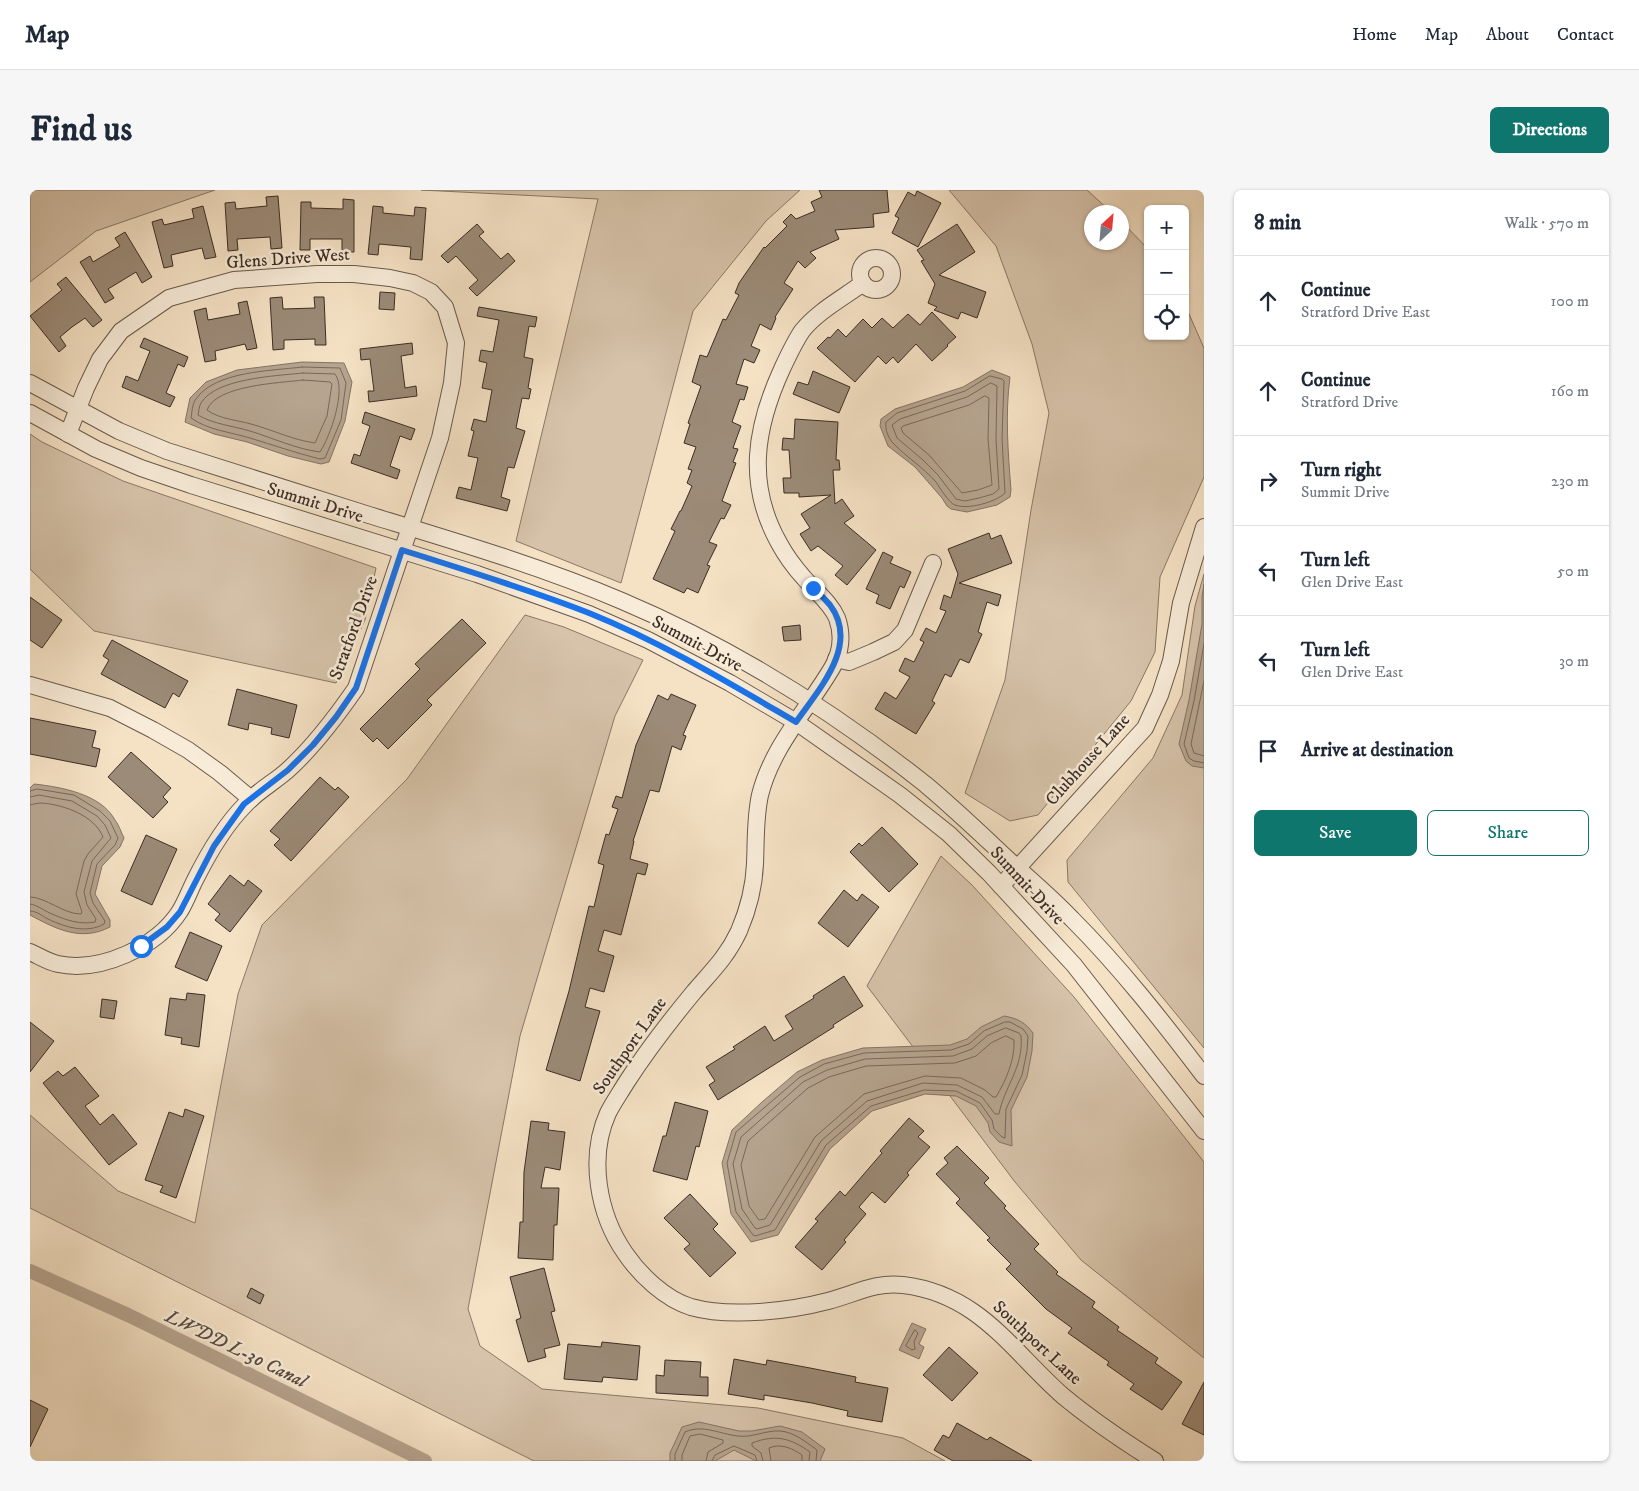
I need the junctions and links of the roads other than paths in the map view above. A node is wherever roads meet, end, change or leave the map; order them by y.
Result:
1 (863, 283) dead end
2 (30, 383) edge
3 (78, 410) junction
4 (30, 413) edge
5 (68, 434) junction
6 (410, 527) junction
7 (1204, 527) edge
8 (402, 550) junction
9 (933, 564) dead end
10 (836, 659) junction
11 (30, 685) edge
12 (811, 701) junction
13 (796, 722) junction
14 (251, 799) junction
15 (1018, 868) junction
16 (1001, 886) junction
17 (30, 952) edge
18 (1204, 1076) edge
19 (1204, 1131) edge
20 (1155, 1461) edge

1 - 10 street
2 - 3 street, Summit Drive
3 - 5 street, Glens Drive West
3 - 6 street, Summit Drive
3 - 6 street, Glens Drive West
4 - 5 street, Summit Drive
5 - 8 street, Summit Drive
6 - 8 street, Glens Drive West
6 - 12 street, Summit Drive
7 - 15 street, Clubhouse Lane
8 - 13 street, Summit Drive
8 - 14 street, Stratford Drive
9 - 10 street
10 - 12 street, Southport Lane
11 - 14 street
12 - 13 street, Southport Lane
12 - 15 street, Summit Drive
13 - 16 street, Summit Drive
13 - 20 street, Southport Lane
14 - 17 street, Stratford Drive
15 - 16 street, Clubhouse Lane
15 - 18 street, Summit Drive
16 - 19 street, Summit Drive

